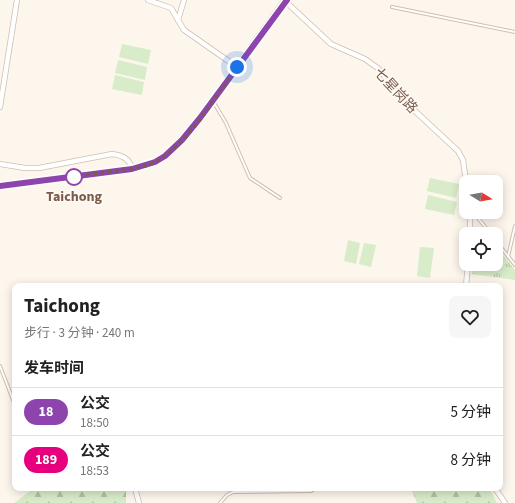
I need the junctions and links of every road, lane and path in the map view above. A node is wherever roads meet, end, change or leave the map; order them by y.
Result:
1 (17, 0) edge
2 (148, 0) edge
3 (184, 0) edge
4 (286, 1) edge
5 (392, 7) dead end
6 (178, 20) junction
7 (515, 32) edge
8 (237, 67) junction
9 (213, 100) junction
10 (0, 108) edge
11 (0, 164) edge
12 (132, 169) junction
13 (465, 175) edge
14 (0, 186) edge
15 (280, 198) dead end
16 (479, 219) edge
17 (515, 226) edge
18 (485, 227) edge
19 (503, 250) edge
20 (508, 257) junction
21 (515, 265) edge
22 (467, 271) edge
23 (466, 283) edge
24 (0, 366) edge
25 (12, 397) edge
26 (136, 491) edge
27 (311, 491) edge
28 (497, 491) edge
29 (139, 503) edge
30 (220, 503) edge
31 (505, 503) edge

1 - 10 street
2 - 6 street
3 - 6 street
4 - 8 main road
4 - 13 street, 七星岗路
5 - 7 lane
6 - 8 street
8 - 9 main road
9 - 12 main road
9 - 15 lane
11 - 12 street
12 - 14 main road
16 - 18 lane
17 - 20 lane
19 - 20 lane
20 - 21 lane
22 - 23 street
24 - 25 lane
26 - 29 street
27 - 30 lane
28 - 31 street

